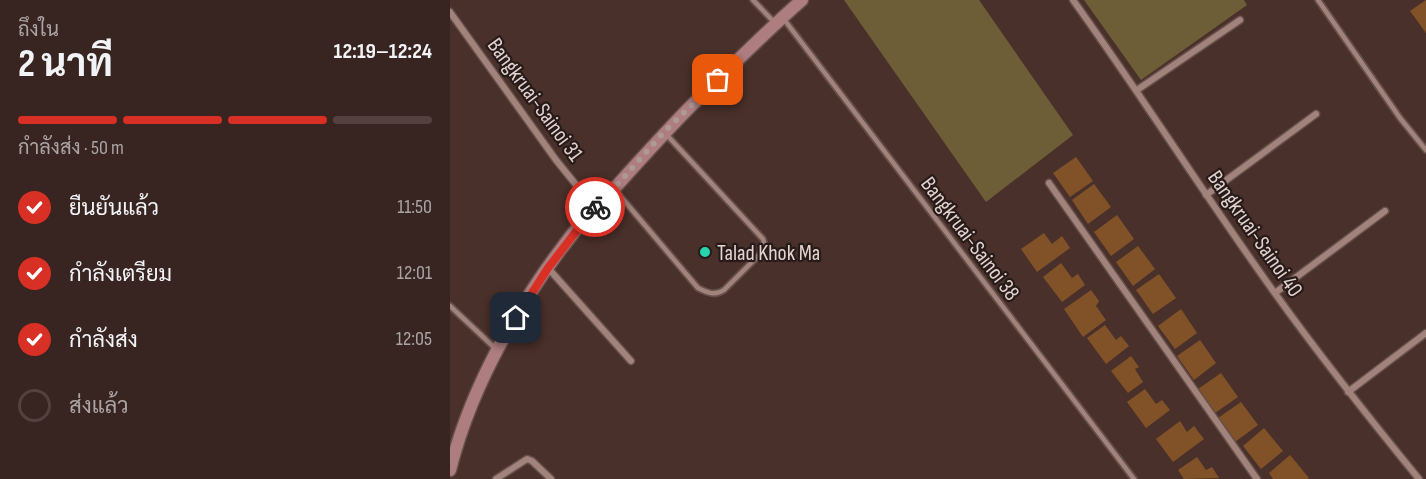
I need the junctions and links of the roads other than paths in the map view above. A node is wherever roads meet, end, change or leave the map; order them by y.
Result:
1 (753, 0) edge
2 (1074, 0) edge
3 (1318, 0) edge
4 (795, 2) edge
5 (450, 12) edge
6 (1240, 20) dead end
7 (779, 21) junction
8 (1137, 90) junction
9 (1316, 114) dead end
10 (664, 132) junction
11 (1426, 150) edge
12 (1049, 183) dead end
13 (614, 189) junction
14 (1206, 195) junction
15 (594, 207) junction
16 (1385, 211) dead end
17 (548, 268) junction
18 (1275, 293) junction
19 (450, 306) edge
20 (1426, 333) edge
21 (497, 349) junction
22 (631, 361) dead end
23 (1348, 392) junction
24 (450, 470) edge
25 (496, 479) edge
26 (551, 479) edge
27 (1134, 479) edge
28 (1257, 479) edge
29 (1419, 479) edge

1 - 7 lane, Bangkruai-Sainoi 38
2 - 8 street, Bangkruai-Sainoi 40
3 - 11 lane
4 - 7 main road
5 - 15 street, Bangkruai-Sainoi 31
6 - 8 street
7 - 10 main road
7 - 27 lane, Bangkruai-Sainoi 38
8 - 14 street, Bangkruai-Sainoi 40
9 - 14 street
10 - 13 main road
10 - 13 lane
12 - 28 street
13 - 15 main road
14 - 18 street, Bangkruai-Sainoi 40
15 - 17 main road
16 - 18 street
17 - 21 main road
17 - 22 street
18 - 23 street, Bangkruai-Sainoi 40
19 - 21 lane
20 - 23 street
21 - 24 main road
23 - 29 street, Bangkruai-Sainoi 40
25 - 26 street

